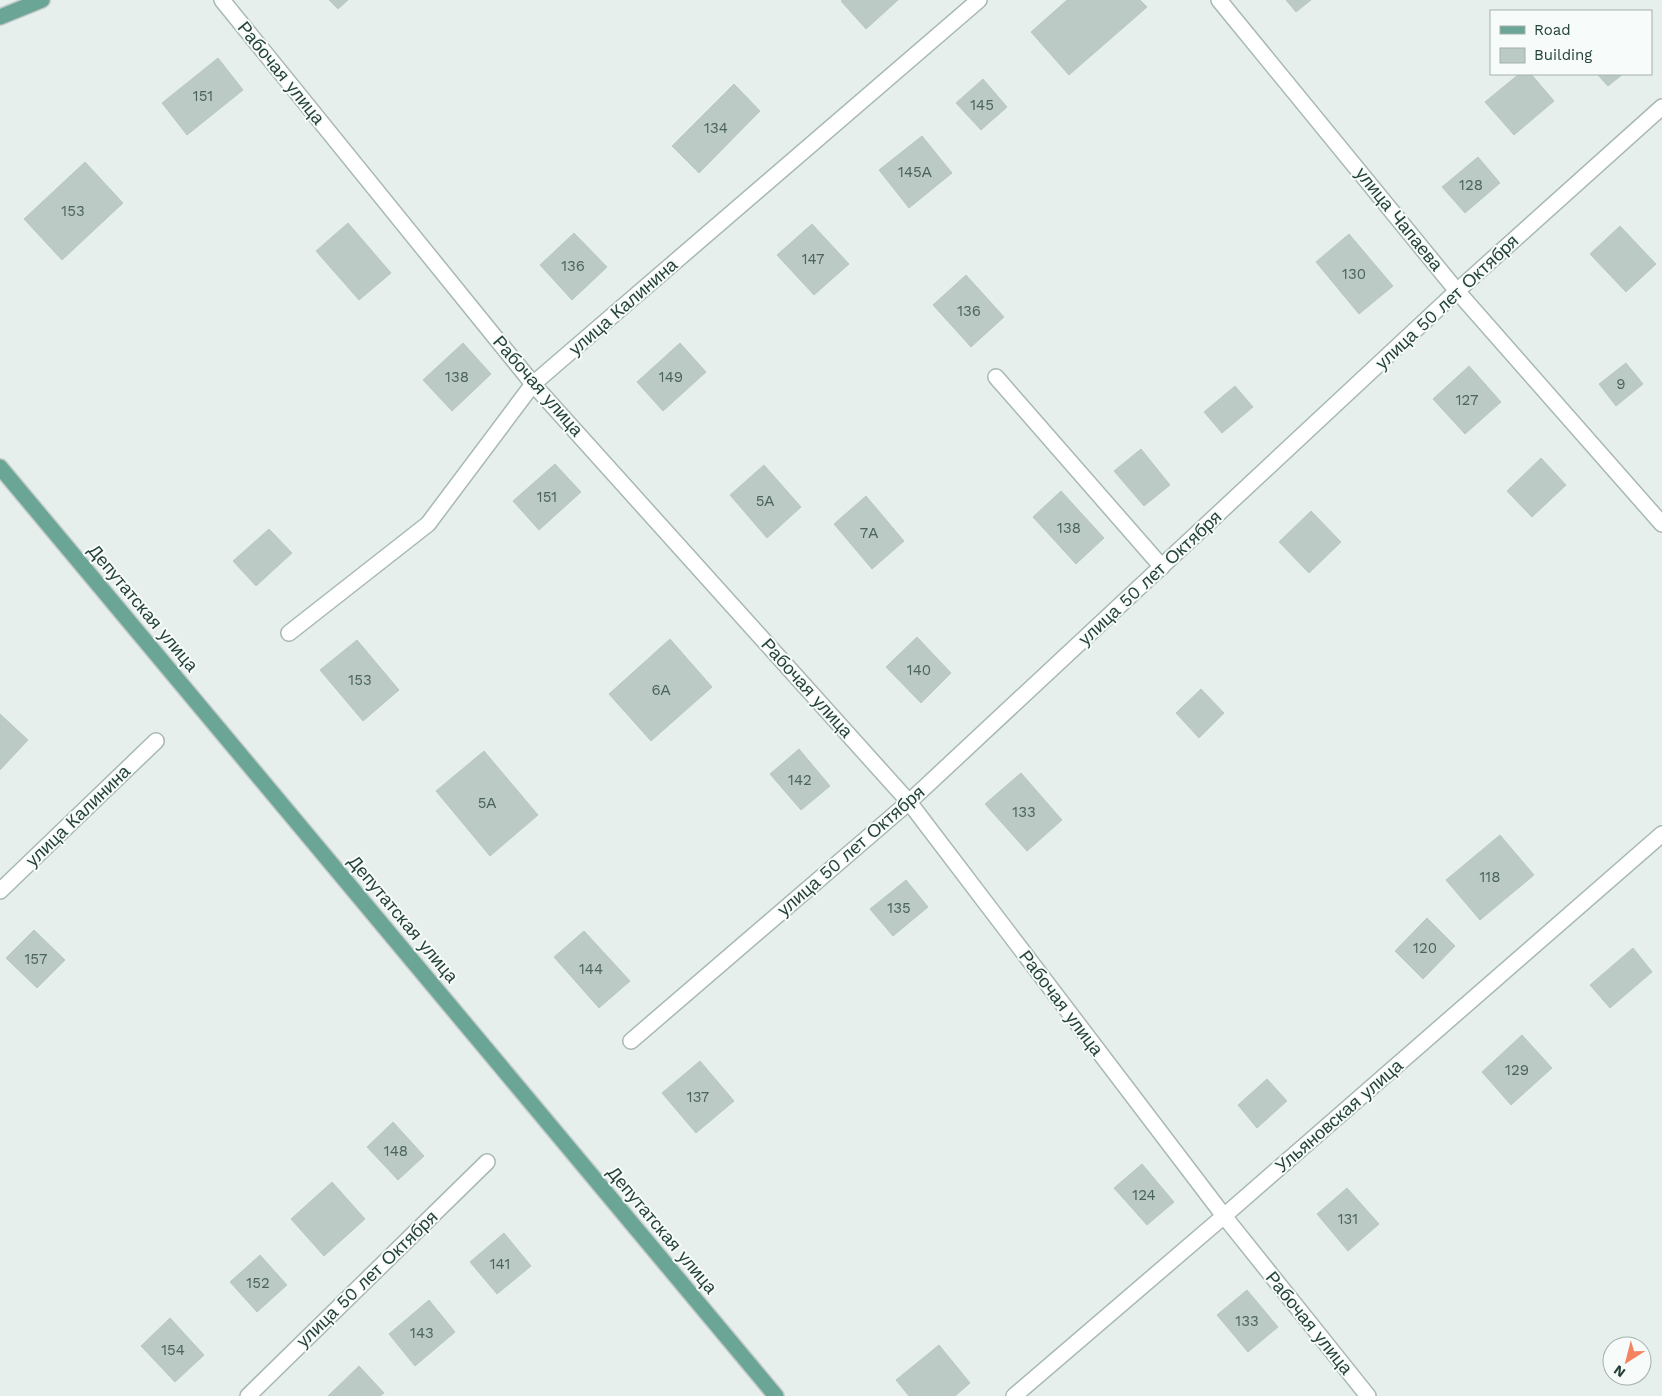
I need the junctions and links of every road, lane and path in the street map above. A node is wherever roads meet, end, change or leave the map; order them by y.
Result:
1 (42, 0) edge
2 (222, 0) edge
3 (979, 0) edge
4 (1219, 0) edge
5 (0, 16) edge
6 (1662, 107) edge
7 (1458, 291) junction
8 (996, 376) dead end
9 (534, 384) junction
10 (0, 467) edge
11 (1662, 524) edge
12 (1162, 567) junction
13 (289, 633) dead end
14 (156, 741) dead end
15 (909, 802) junction
16 (1662, 834) edge
17 (0, 891) edge
18 (631, 1041) dead end
19 (487, 1162) dead end
20 (1224, 1216) junction
21 (248, 1396) edge
22 (776, 1396) edge
23 (1014, 1396) edge
24 (1368, 1396) edge

1 - 5 main road
2 - 9 street, Рабочая улица
3 - 9 street, улица Калинина
4 - 7 street, улица Чапаева
6 - 7 street, улица 50 лет Октября
7 - 11 street, улица Чапаева
7 - 12 street, улица 50 лет Октября
8 - 12 street
9 - 13 street, улица Калинина
9 - 15 street, Рабочая улица
10 - 22 main road, Депутатская улица
12 - 15 street, улица 50 лет Октября
14 - 17 street, улица Калинина
15 - 18 street, улица 50 лет Октября
15 - 20 street, Рабочая улица
16 - 20 street, Ульяновская улица
19 - 21 street, улица 50 лет Октября
20 - 23 street, Ульяновская улица
20 - 24 street, Рабочая улица

